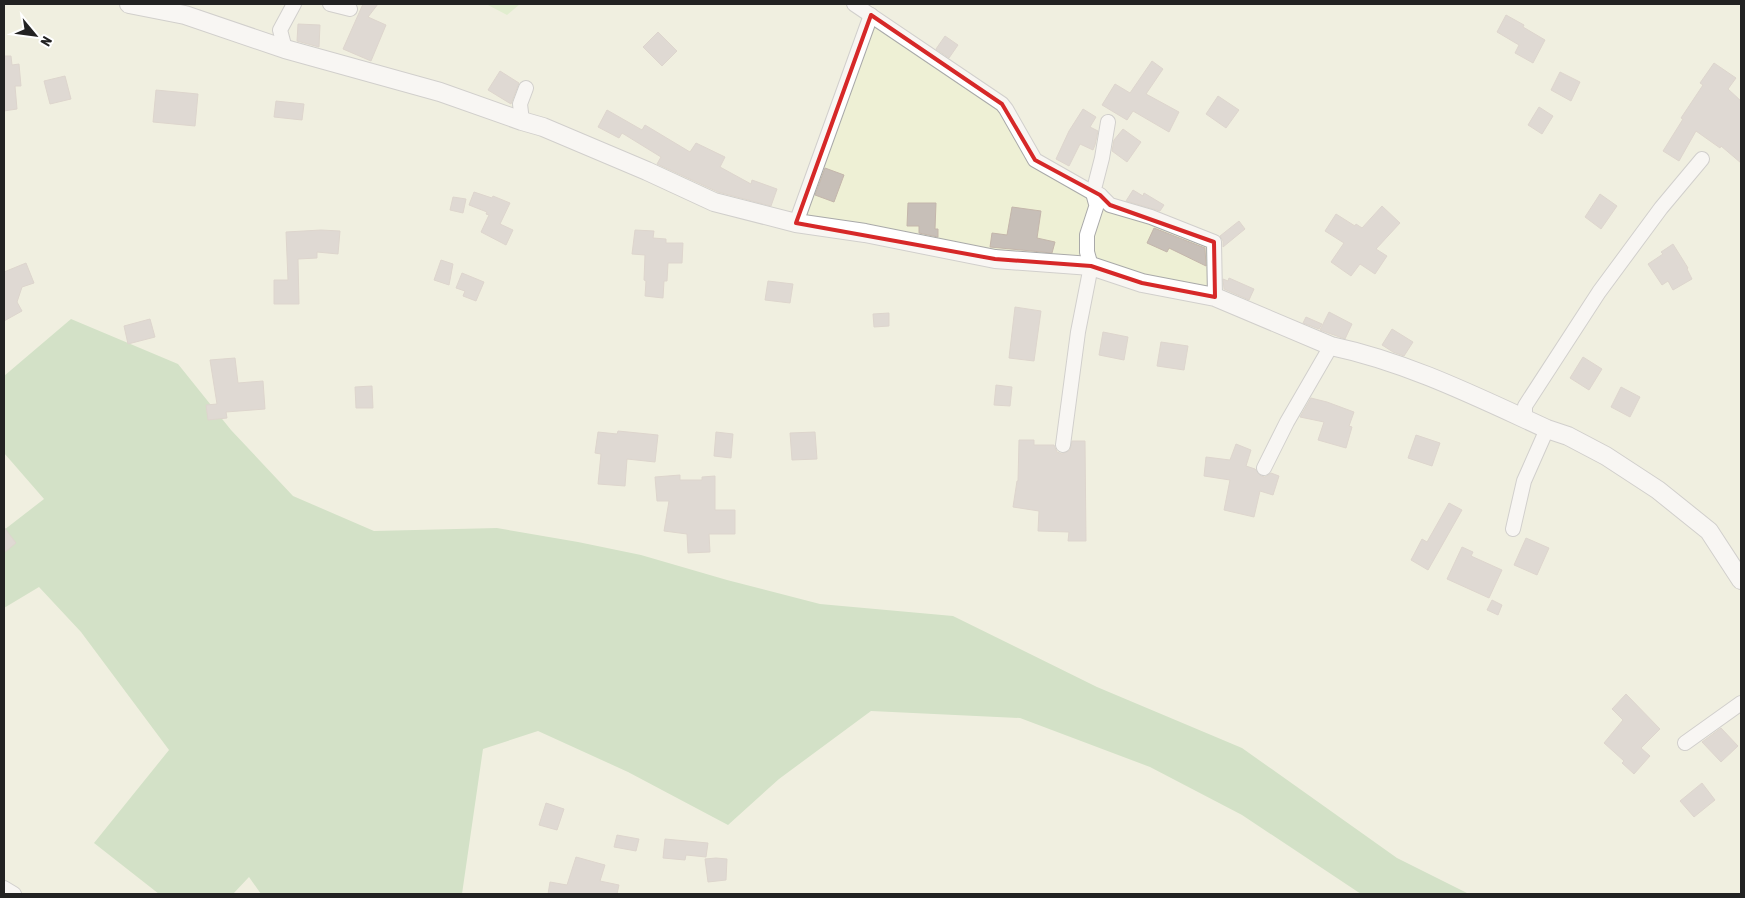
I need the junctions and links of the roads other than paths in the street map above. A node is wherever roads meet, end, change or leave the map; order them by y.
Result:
1 (129, 4) edge
2 (294, 4) edge
3 (330, 4) edge
4 (854, 4) edge
5 (350, 9) dead end
6 (871, 14) junction
7 (285, 50) junction
8 (526, 88) dead end
9 (522, 121) junction
10 (1108, 122) dead end
11 (1702, 159) dead end
12 (1096, 194) junction
13 (796, 223) junction
14 (1091, 266) junction
15 (1215, 297) junction
16 (1331, 346) junction
17 (1525, 419) junction
18 (1547, 429) junction
19 (1063, 445) dead end
20 (1264, 468) dead end
21 (1513, 529) dead end
22 (1741, 580) edge
23 (1741, 703) edge
24 (1685, 743) dead end
25 (4, 888) edge
26 (14, 894) edge

1 - 7 street
2 - 7 street
3 - 5 street
4 - 6 street
6 - 12 street
6 - 13 street
7 - 9 street
8 - 9 street
9 - 13 street
10 - 12 street
11 - 17 street
12 - 14 street
12 - 15 street
13 - 14 street
14 - 15 street
14 - 19 street
15 - 16 street
16 - 17 street
16 - 20 street
17 - 18 street
18 - 21 street
18 - 22 street
23 - 24 street
25 - 26 street

